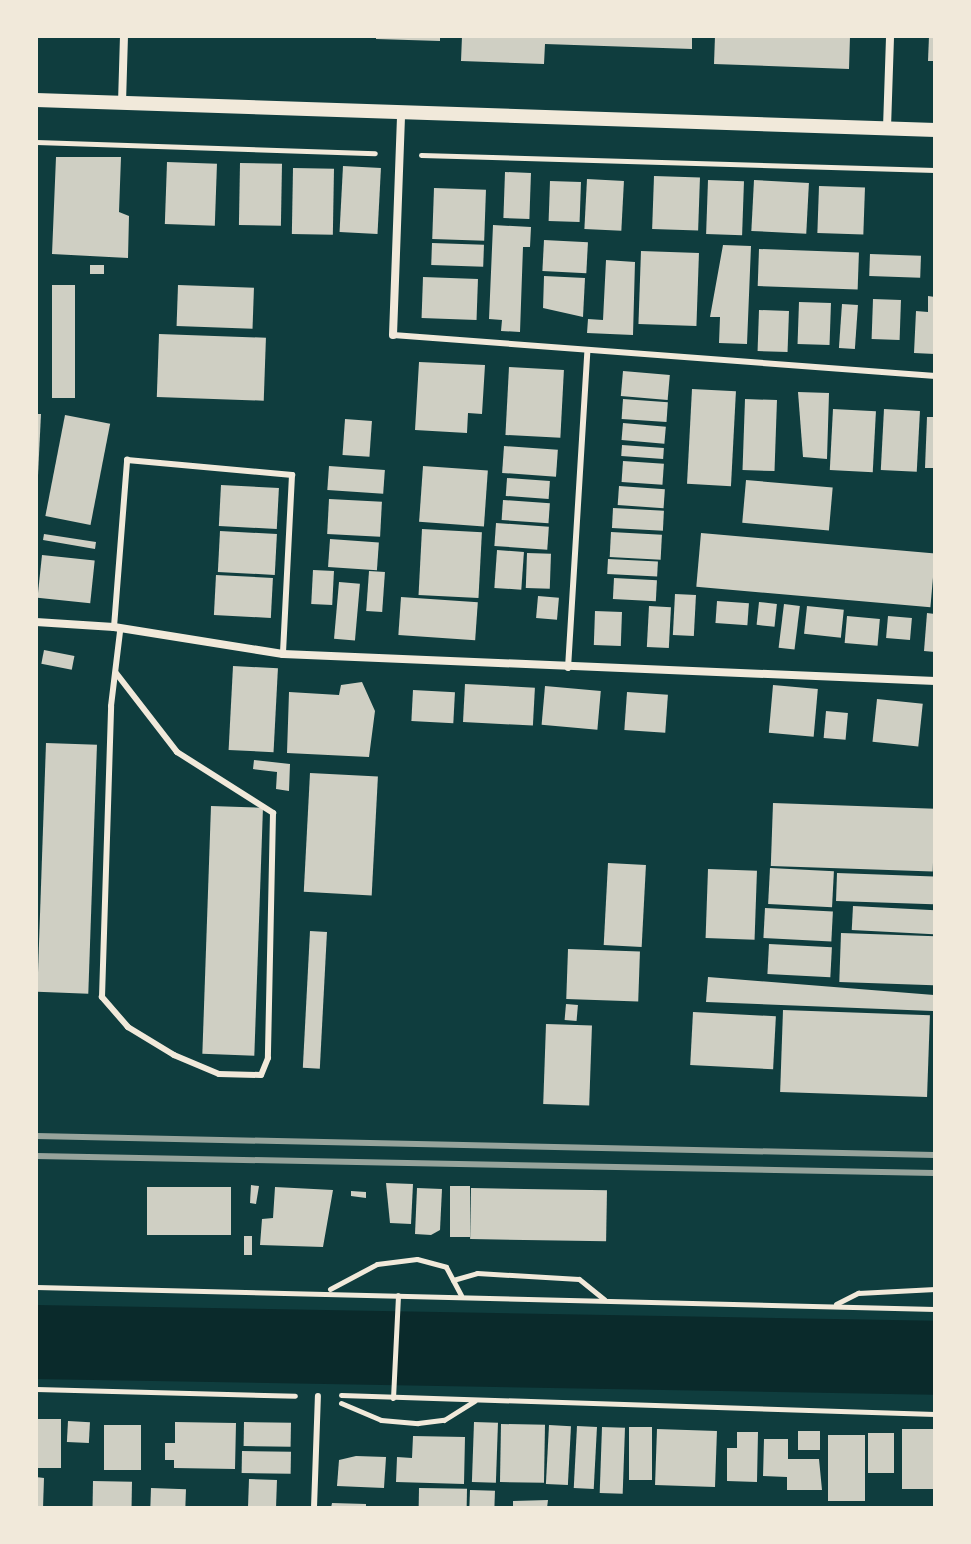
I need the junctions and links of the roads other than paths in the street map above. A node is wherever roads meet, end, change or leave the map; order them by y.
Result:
1 (124, 36) edge
2 (890, 36) edge
3 (36, 100) edge
4 (122, 103) junction
5 (401, 113) junction
6 (887, 128) junction
7 (935, 130) edge
8 (393, 335) joint
9 (587, 353) junction
10 (935, 376) edge
11 (36, 622) edge
12 (117, 629) junction
13 (283, 654) junction
14 (568, 669) junction
15 (116, 673) junction
16 (935, 681) edge
17 (318, 1396) road end
18 (314, 1508) edge

1 - 4 street
2 - 6 street
3 - 4 street
4 - 5 street
5 - 6 street
5 - 8 street
6 - 7 street
8 - 9 lane
9 - 10 lane
9 - 14 lane
11 - 12 street
12 - 13 street
12 - 13 lane
12 - 15 lane
13 - 14 street
14 - 16 street
15 - 15 lane
17 - 18 lane

